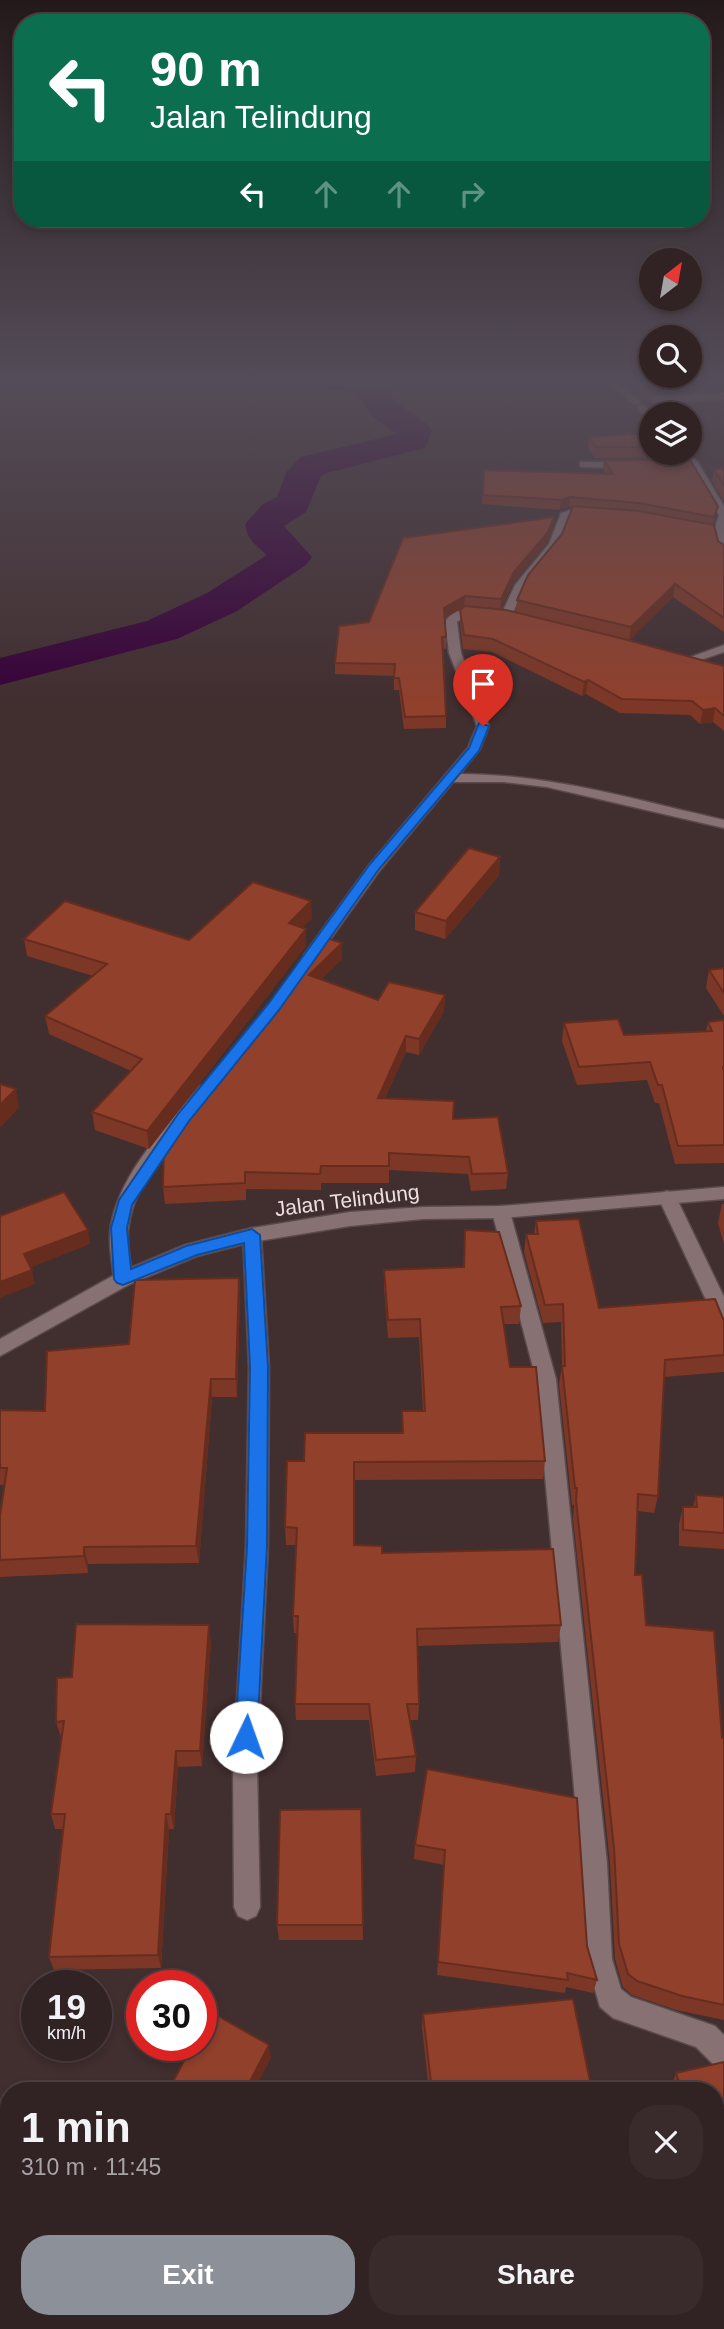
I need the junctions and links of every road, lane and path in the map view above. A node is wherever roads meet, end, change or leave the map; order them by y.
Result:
1 (709, 489) edge
2 (601, 514) edge
3 (724, 551) edge
4 (724, 648) edge
5 (710, 670) edge
6 (449, 778) junction
7 (724, 824) edge
8 (305, 964) edge
9 (216, 1077) edge
10 (724, 1193) edge
11 (667, 1197) junction
12 (501, 1212) junction
13 (252, 1235) junction
14 (123, 1279) junction
15 (724, 1317) edge
16 (0, 1348) edge
17 (247, 1907) dead end
18 (724, 2055) edge

1 - 3 street
2 - 6 street
4 - 5 street
6 - 7 street
6 - 8 street
9 - 14 street
10 - 11 street, Jalan Telindung
11 - 12 street, Jalan Telindung
11 - 15 street
12 - 13 street, Jalan Telindung
12 - 18 street
13 - 14 street, Jalan Telindung
13 - 17 street
14 - 16 street, Jalan Telindung

